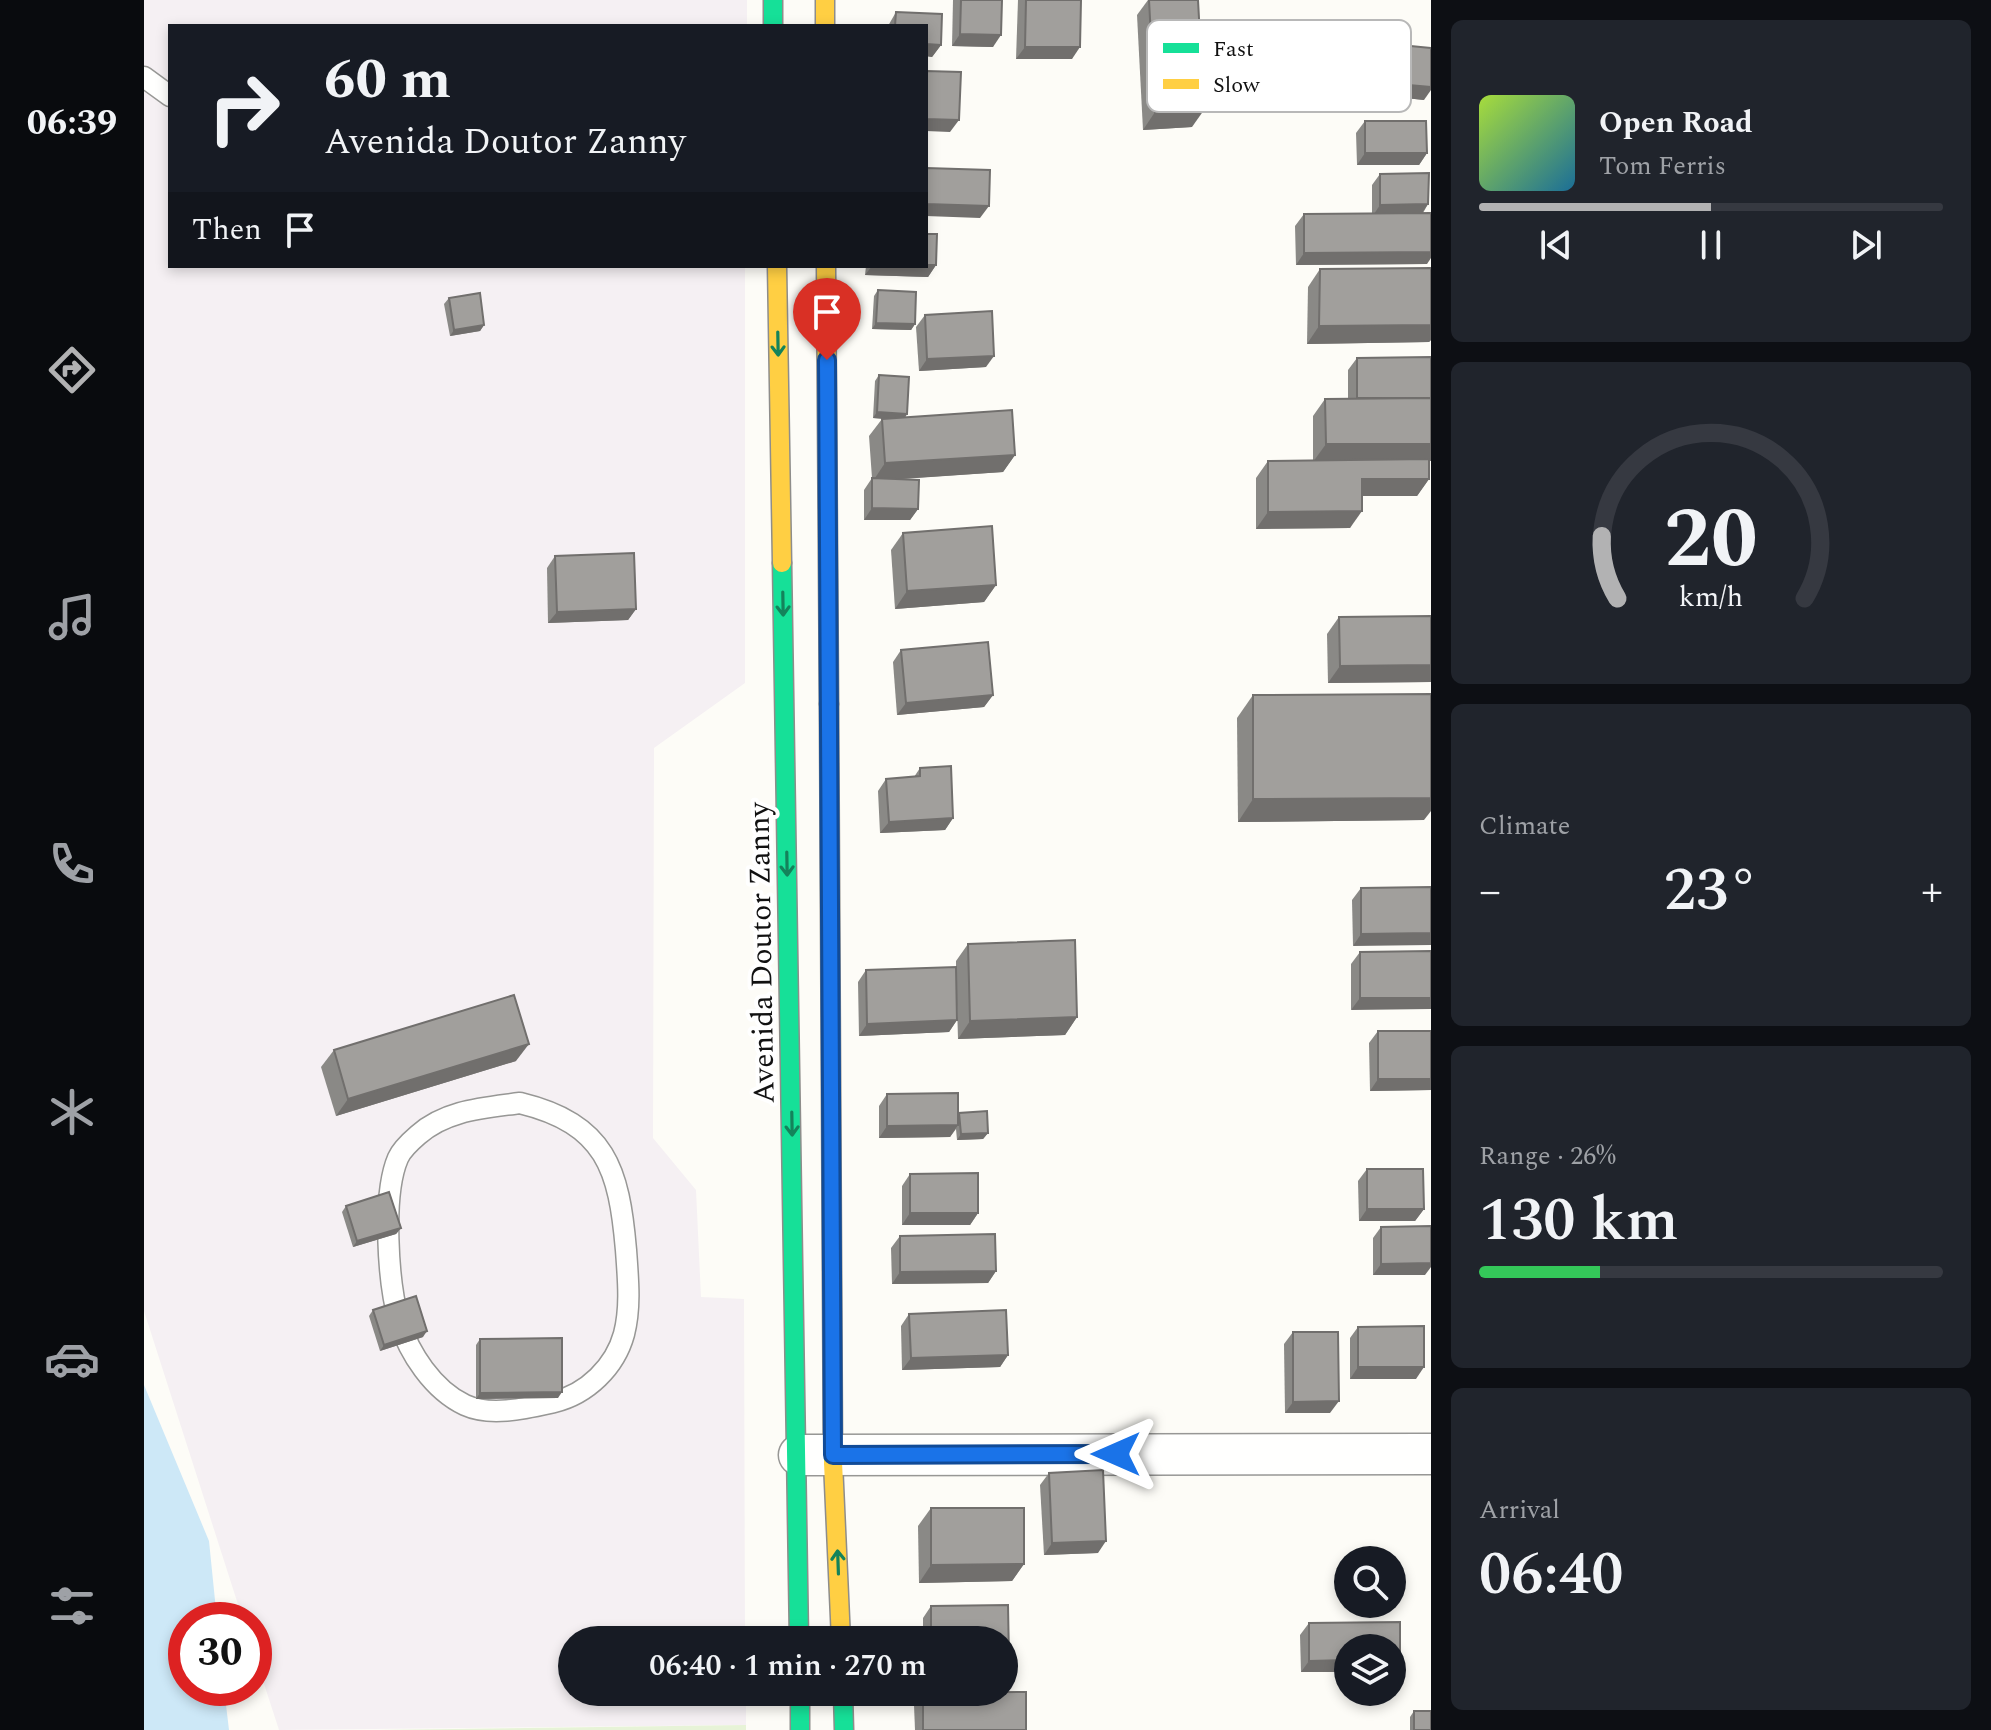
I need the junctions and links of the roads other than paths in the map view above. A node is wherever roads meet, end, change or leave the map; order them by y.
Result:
1 (773, 0) edge
2 (825, 0) edge
3 (773, 24) edge
4 (825, 24) edge
5 (144, 77) edge
6 (168, 95) edge
7 (777, 268) edge
8 (826, 268) edge
9 (622, 1203) joint
10 (1431, 1454) edge
11 (814, 1455) junction
12 (800, 1626) edge
13 (839, 1626) edge
14 (800, 1706) edge
15 (843, 1706) edge
16 (800, 1730) edge
17 (844, 1730) edge

1 - 3 street
2 - 4 street
5 - 6 lane
7 -> 11 street, Avenida Doutor Zanny
8 - 11 street, Avenida Doutor Zanny
9 - 9 lane
10 - 11 street
11 - 12 street, Avenida Doutor Zanny
13 -> 11 street, Avenida Doutor Zanny
14 - 16 street
15 - 17 street

